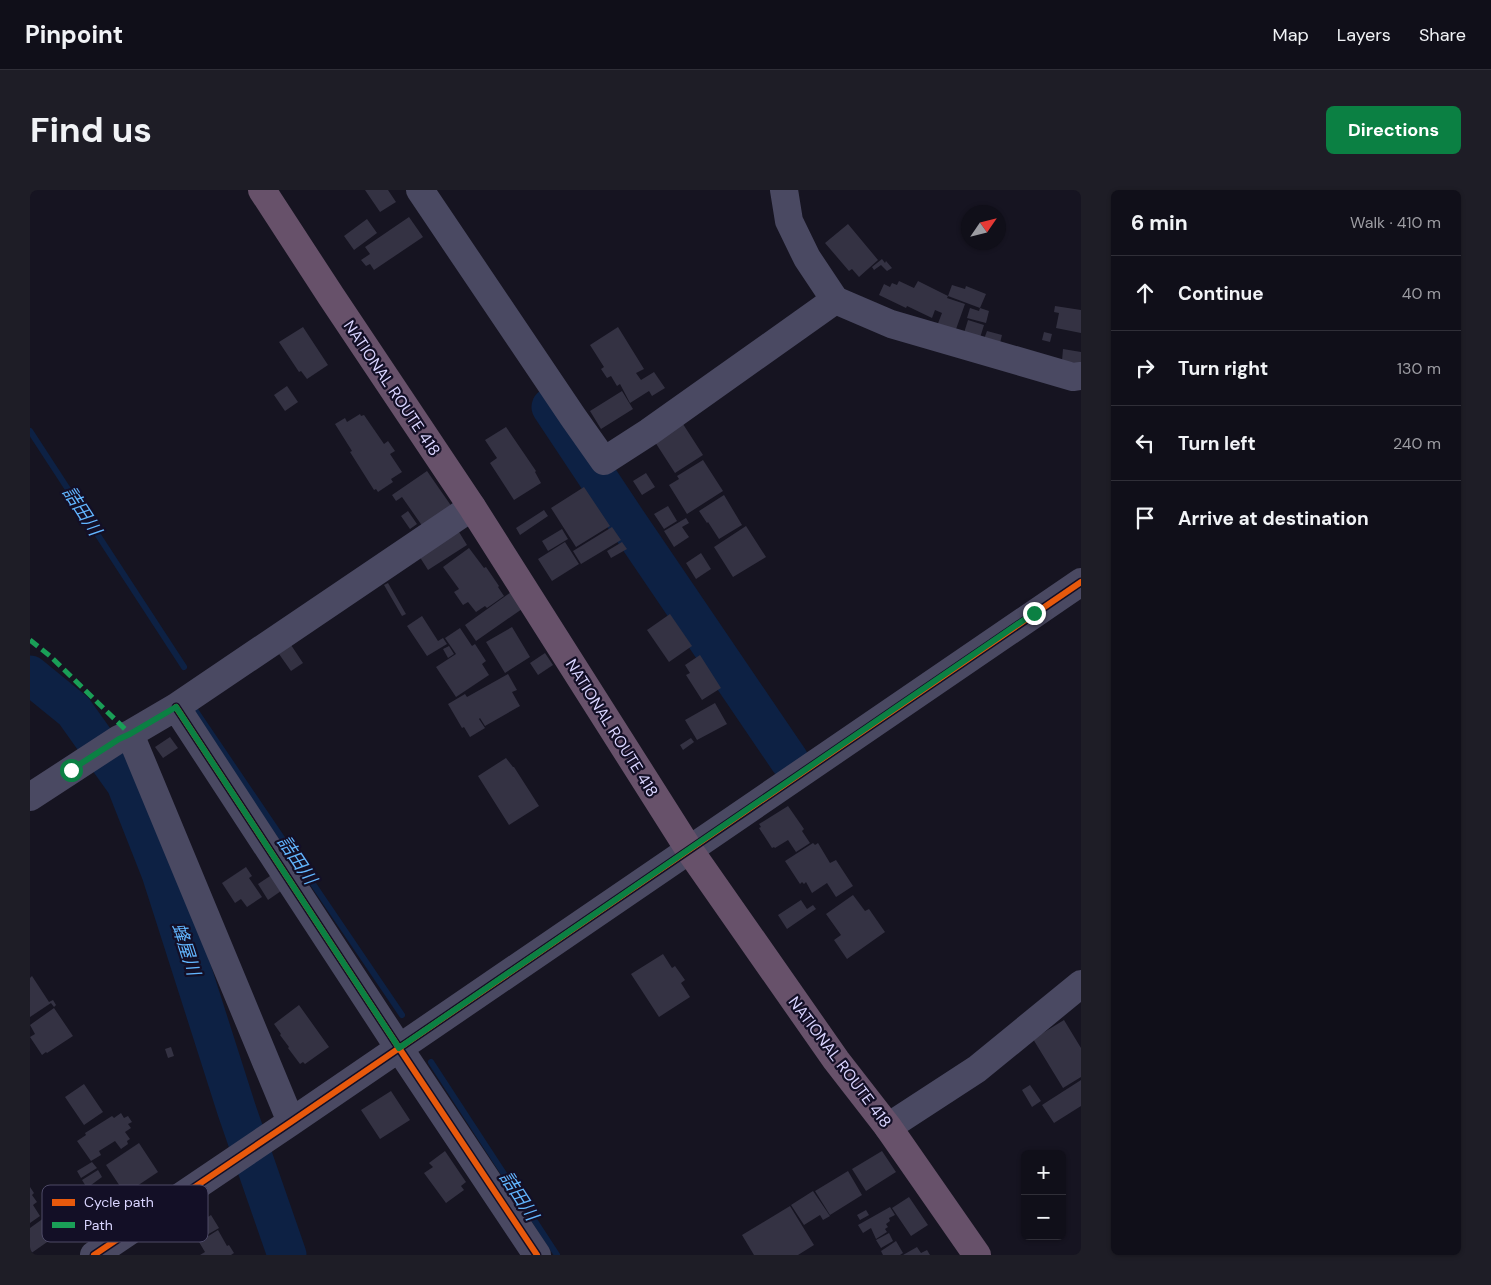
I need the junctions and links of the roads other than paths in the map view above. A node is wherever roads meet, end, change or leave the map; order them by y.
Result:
1 (262, 190) edge
2 (420, 190) edge
3 (784, 190) edge
4 (835, 300) junction
5 (1081, 376) edge
6 (472, 507) junction
7 (1081, 582) edge
8 (176, 707) junction
9 (125, 736) junction
10 (30, 797) edge
11 (690, 851) junction
12 (1081, 984) edge
13 (399, 1048) junction
14 (285, 1126) junction
15 (888, 1127) junction
16 (197, 1185) edge
17 (113, 1242) edge
18 (94, 1255) edge
19 (537, 1255) edge
20 (977, 1255) edge

1 - 6 highway, NATIONAL ROUTE 418
2 - 4 street
3 - 4 street
4 - 5 street
6 - 8 street
6 - 11 highway, NATIONAL ROUTE 418
7 - 11 street
8 - 9 street
8 - 13 street
9 - 10 street
9 - 14 street
11 - 13 street
11 - 15 highway, NATIONAL ROUTE 418
12 - 15 street
13 - 14 street
13 - 19 street
14 - 16 street
15 - 20 highway, NATIONAL ROUTE 418
17 - 18 street

